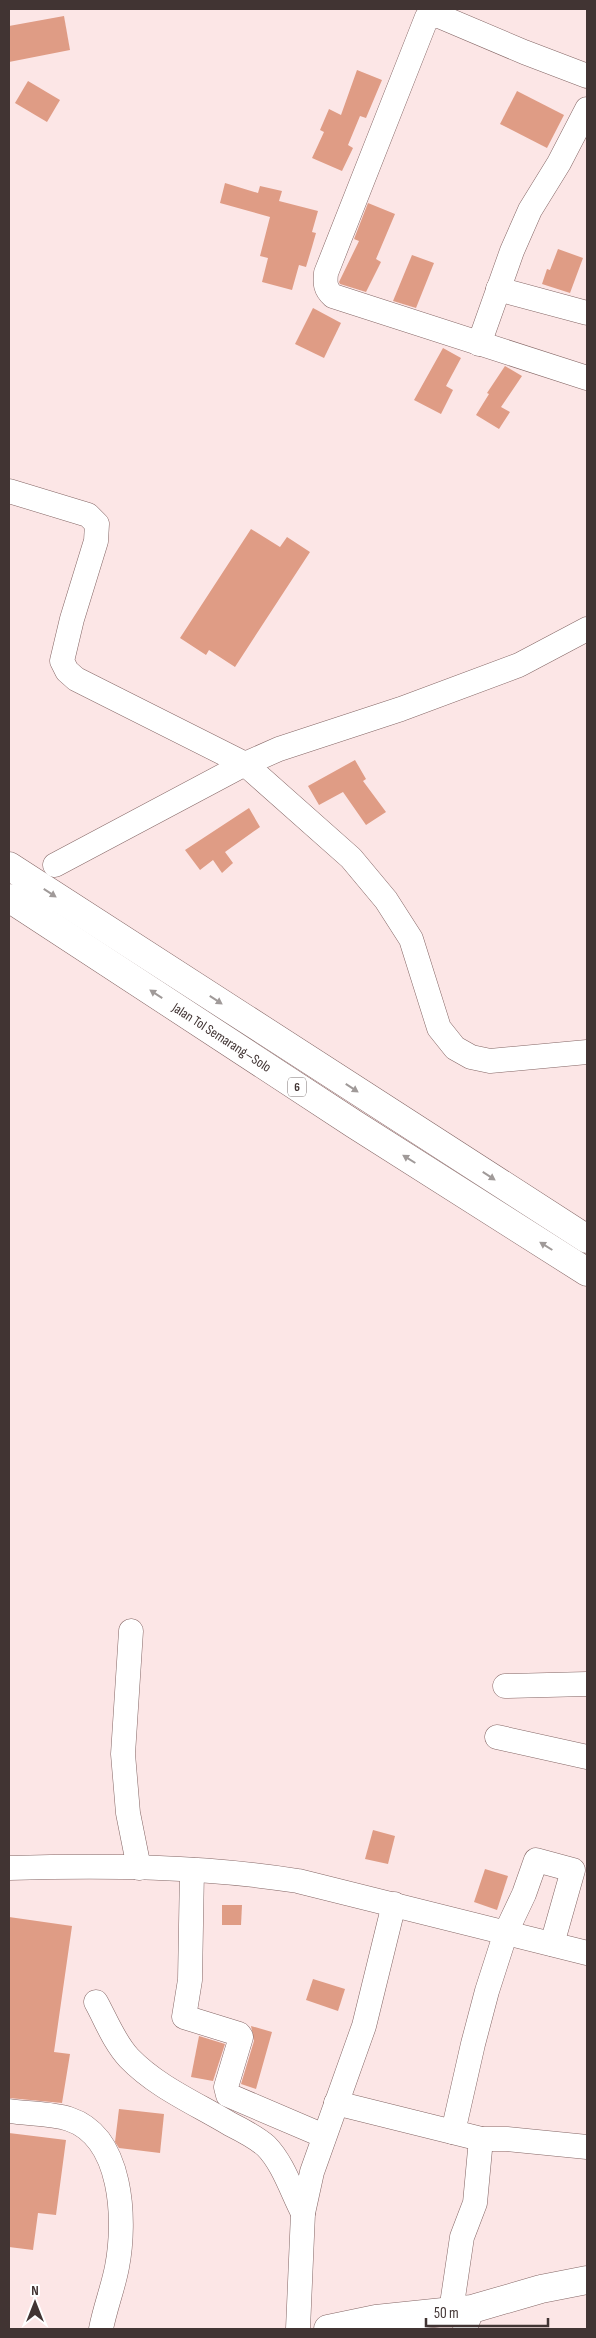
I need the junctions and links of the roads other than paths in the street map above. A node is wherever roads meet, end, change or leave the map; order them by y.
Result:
1 (587, 76) edge
2 (587, 109) edge
3 (498, 288) junction
4 (587, 312) edge
5 (478, 344) junction
6 (587, 378) edge
7 (9, 491) edge
8 (587, 629) edge
9 (245, 764) junction
10 (55, 865) dead end
11 (9, 866) edge
12 (9, 898) edge
13 (587, 1052) edge
14 (587, 1239) edge
15 (587, 1272) edge
16 (131, 1631) dead end
17 (587, 1684) edge
18 (505, 1686) dead end
19 (497, 1737) dead end
20 (587, 1757) edge
21 (9, 1868) edge
22 (139, 1868) junction
23 (192, 1870) junction
24 (394, 1904) junction
25 (506, 1932) junction
26 (552, 1944) junction
27 (587, 1952) edge
28 (96, 2002) dead end
29 (336, 2103) junction
30 (9, 2111) edge
31 (453, 2132) junction
32 (324, 2136) junction
33 (481, 2140) junction
34 (587, 2147) edge
35 (302, 2213) junction
36 (587, 2280) edge
37 (463, 2316) edge
38 (101, 2329) edge
39 (298, 2329) edge
40 (328, 2329) edge

1 - 5 street
2 - 3 street
3 - 4 street
3 - 5 street
5 - 6 street
7 - 9 street
8 - 9 street
9 - 10 street
9 - 13 street
11 -> 14 main road, Jalan Tol Semarang–Solo / 6
15 -> 12 main road, Jalan Tol Semarang–Solo / 6
16 - 22 street
17 - 18 street
19 - 20 street
21 - 22 street
22 - 23 street
23 - 24 street
23 - 32 street
24 - 25 street
24 - 29 street
25 - 26 street
25 - 26 street
25 - 31 street
26 - 27 street
28 - 35 street
29 - 31 street
29 - 32 street
30 - 38 street
31 - 33 street
32 - 35 street
33 - 34 street
33 - 37 street
35 - 39 street
36 - 37 main road
37 - 40 main road

